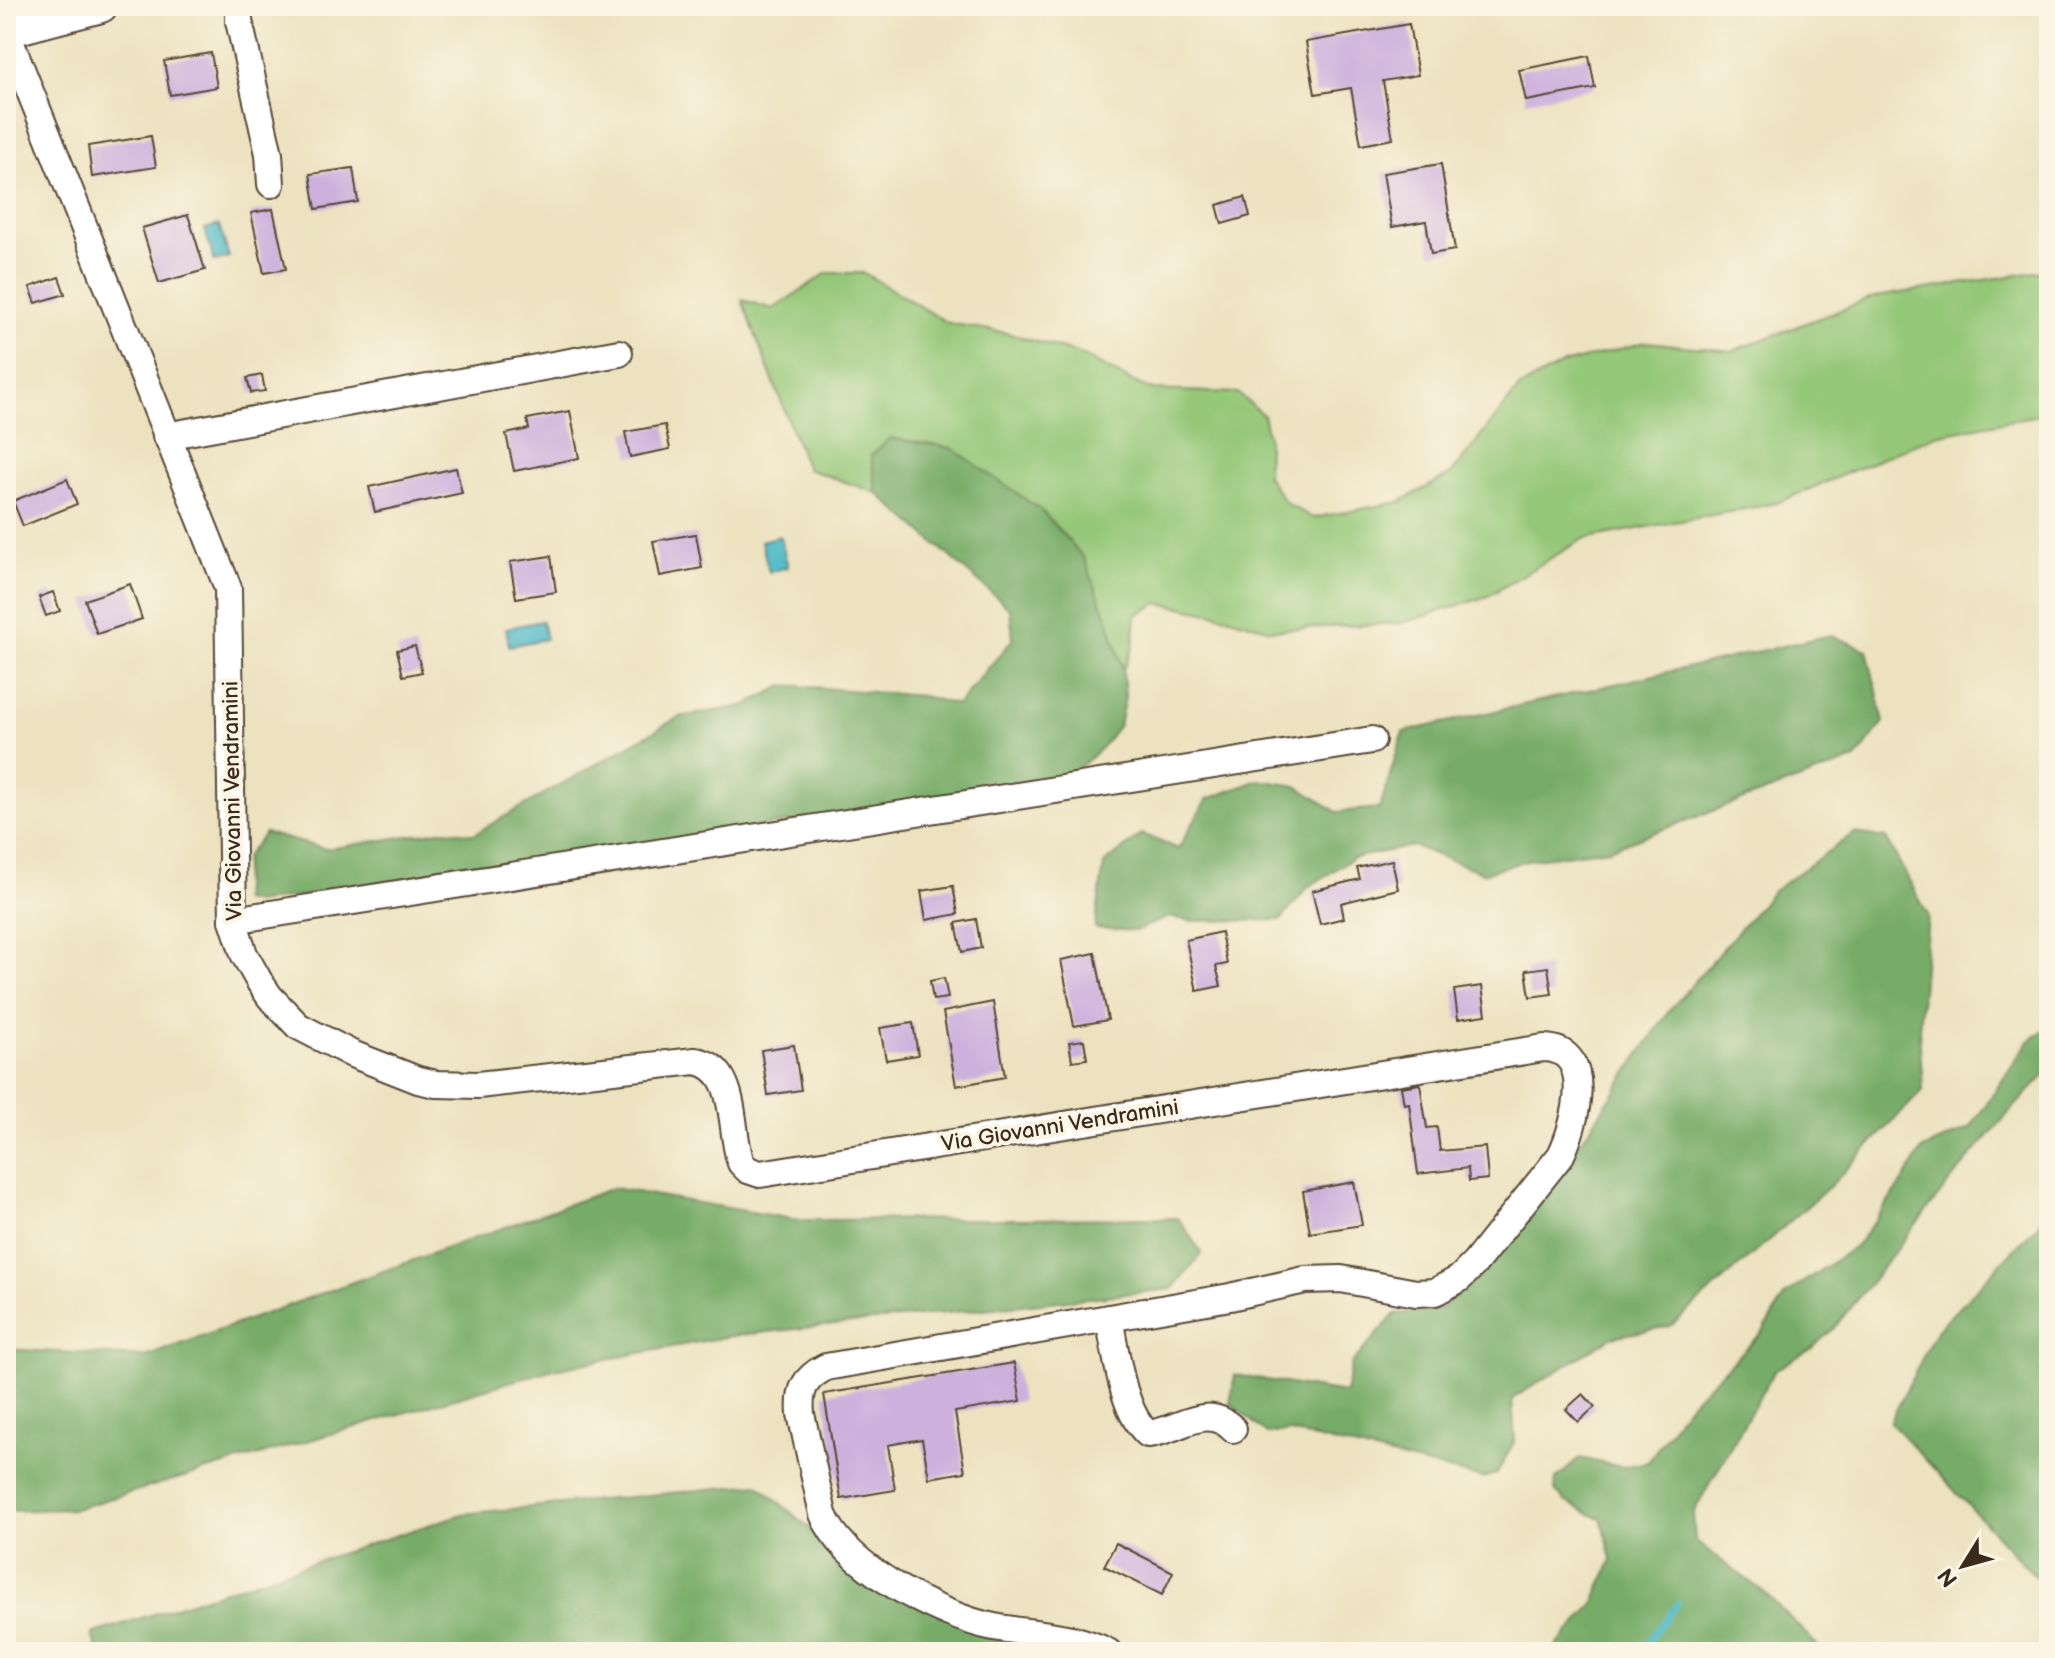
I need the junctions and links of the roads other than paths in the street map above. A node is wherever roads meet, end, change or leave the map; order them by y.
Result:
1 (101, 6) edge
2 (239, 6) edge
3 (6, 31) edge
4 (271, 184) dead end
5 (619, 353) dead end
6 (166, 436) junction
7 (1372, 740) dead end
8 (233, 920) junction
9 (1109, 1318) junction
10 (1233, 1429) dead end
11 (1108, 1652) edge

1 - 3 main road
2 - 4 street
3 - 6 street, Via Giovanni Vendramini
5 - 6 street
6 - 8 street, Via Giovanni Vendramini
7 - 8 street
8 - 9 street, Via Giovanni Vendramini
9 - 10 street
9 - 11 street, Via Giovanni Vendramini

